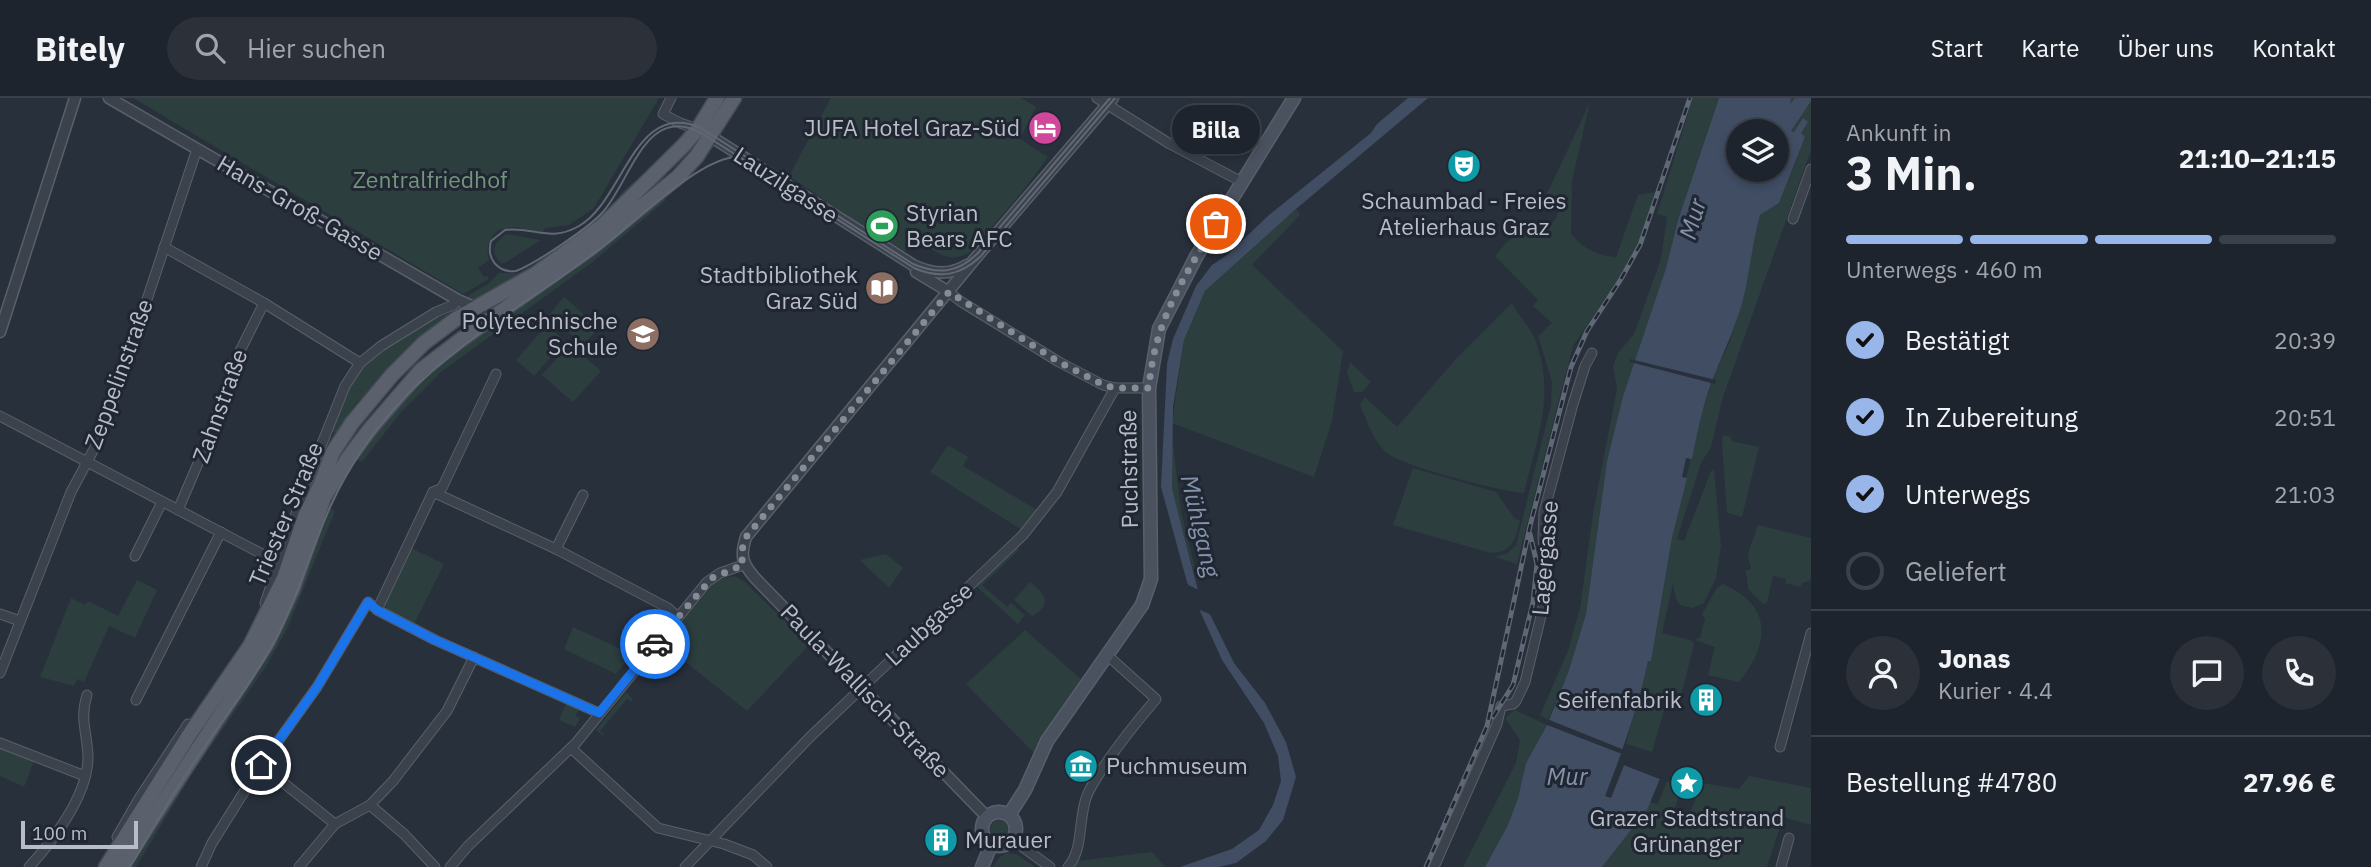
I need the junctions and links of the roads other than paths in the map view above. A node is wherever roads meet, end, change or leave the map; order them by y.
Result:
1 (75, 98) edge
2 (110, 98) edge
3 (671, 98) edge
4 (717, 98) edge
5 (734, 98) edge
6 (1294, 98) edge
7 (1106, 100) edge
8 (704, 132) junction
9 (197, 149) junction
10 (1811, 169) edge
11 (1242, 182) junction
12 (1793, 219) dead end
13 (164, 247) junction
14 (898, 257) junction
15 (974, 260) junction
16 (949, 273) junction
17 (949, 292) junction
18 (458, 300) junction
19 (264, 303) junction
20 (476, 309) junction
21 (488, 320) junction
22 (0, 331) edge
23 (1592, 353) dead end
24 (360, 363) junction
25 (496, 374) dead end
26 (1115, 388) junction
27 (1149, 388) junction
28 (0, 416) edge
29 (86, 463) junction
30 (433, 492) junction
31 (583, 495) dead end
32 (162, 502) junction
33 (178, 510) junction
34 (221, 532) junction
35 (556, 550) junction
36 (135, 556) dead end
37 (279, 563) junction
38 (743, 565) junction
39 (377, 610) junction
40 (0, 614) edge
41 (677, 616) junction
42 (20, 621) junction
43 (1811, 634) edge
44 (1106, 654) junction
45 (474, 657) junction
46 (0, 673) edge
47 (862, 687) junction
48 (88, 695) dead end
49 (136, 700) dead end
50 (599, 713) junction
51 (0, 743) edge
52 (1780, 747) dead end
53 (571, 748) junction
54 (261, 765) junction
55 (85, 776) junction
56 (370, 805) junction
57 (1009, 815) junction
58 (987, 817) junction
59 (335, 824) junction
60 (1789, 838) dead end
61 (1013, 840) junction
62 (711, 842) junction
63 (991, 845) junction
64 (29, 867) edge
65 (99, 867) edge
66 (106, 867) edge
67 (121, 867) edge
68 (201, 867) edge
69 (299, 867) edge
70 (435, 867) edge
71 (450, 867) edge
72 (685, 867) edge
73 (767, 867) edge
74 (982, 867) edge
75 (1050, 867) edge
76 (1068, 867) edge
77 (1434, 867) edge
78 (1781, 867) edge

1 - 22 street
2 - 9 street, Hans-Groß-Gasse
3 - 8 street
4 - 8 main road, Triester Straße
5 - 8 main road, Triester Straße
6 - 11 main road, Puchstraße
7 - 11 street
7 - 15 street
8 - 14 street, Lauzilgasse
8 - 20 main road, Triester Straße
8 - 21 main road, Triester Straße
9 - 13 street, Zeppelinstraße
9 - 18 street, Hans-Groß-Gasse
10 - 12 street
11 - 27 main road, Puchstraße
13 - 19 street
13 - 29 street, Zeppelinstraße
14 - 16 street, Lauzilgasse
14 - 17 street, Lauzilgasse
15 - 16 street
15 - 17 street
16 - 17 street
17 - 26 street, Lauzilgasse
17 - 38 street
18 - 20 street, Hans-Groß-Gasse
18 - 24 street, Triester Straße
19 - 24 street
19 - 33 street, Zahnstraße
20 - 21 street, Hans-Groß-Gasse
20 - 66 main road, Triester Straße
21 - 67 main road, Triester Straße
23 - 77 street, Lagergasse
24 - 37 street, Triester Straße
25 - 30 street
26 - 27 street, Lauzilgasse
26 - 47 street, Laubgasse
27 - 44 main road, Puchstraße
28 - 29 street
29 - 32 street
29 - 42 street, Zeppelinstraße
30 - 35 street
30 - 39 street
31 - 35 street
32 - 33 street
32 - 36 street
33 - 34 street
34 - 37 street
34 - 49 street
35 - 41 street
37 - 65 street, Triester Straße
38 - 41 street
38 - 47 street, Paula-Wallisch-Straße
39 - 45 street
39 - 54 street
40 - 42 street
41 - 50 street
42 - 46 street, Zeppelinstraße
43 - 52 street
44 - 57 main road, Puchstraße
44 - 76 street
45 - 50 street
45 - 56 street
47 - 58 street, Paula-Wallisch-Straße
47 - 62 street, Laubgasse
48 - 55 street
50 - 53 street
51 - 55 street
53 - 62 street
53 - 71 street
54 - 59 street
54 - 68 street
55 - 64 street
56 - 59 street
56 - 70 street
57 - 58 main road
57 - 61 main road
58 - 63 main road
59 - 69 street
60 - 78 street
61 - 63 main road
61 - 75 street
62 - 72 street, Laubgasse
62 - 73 street
63 - 74 main road

